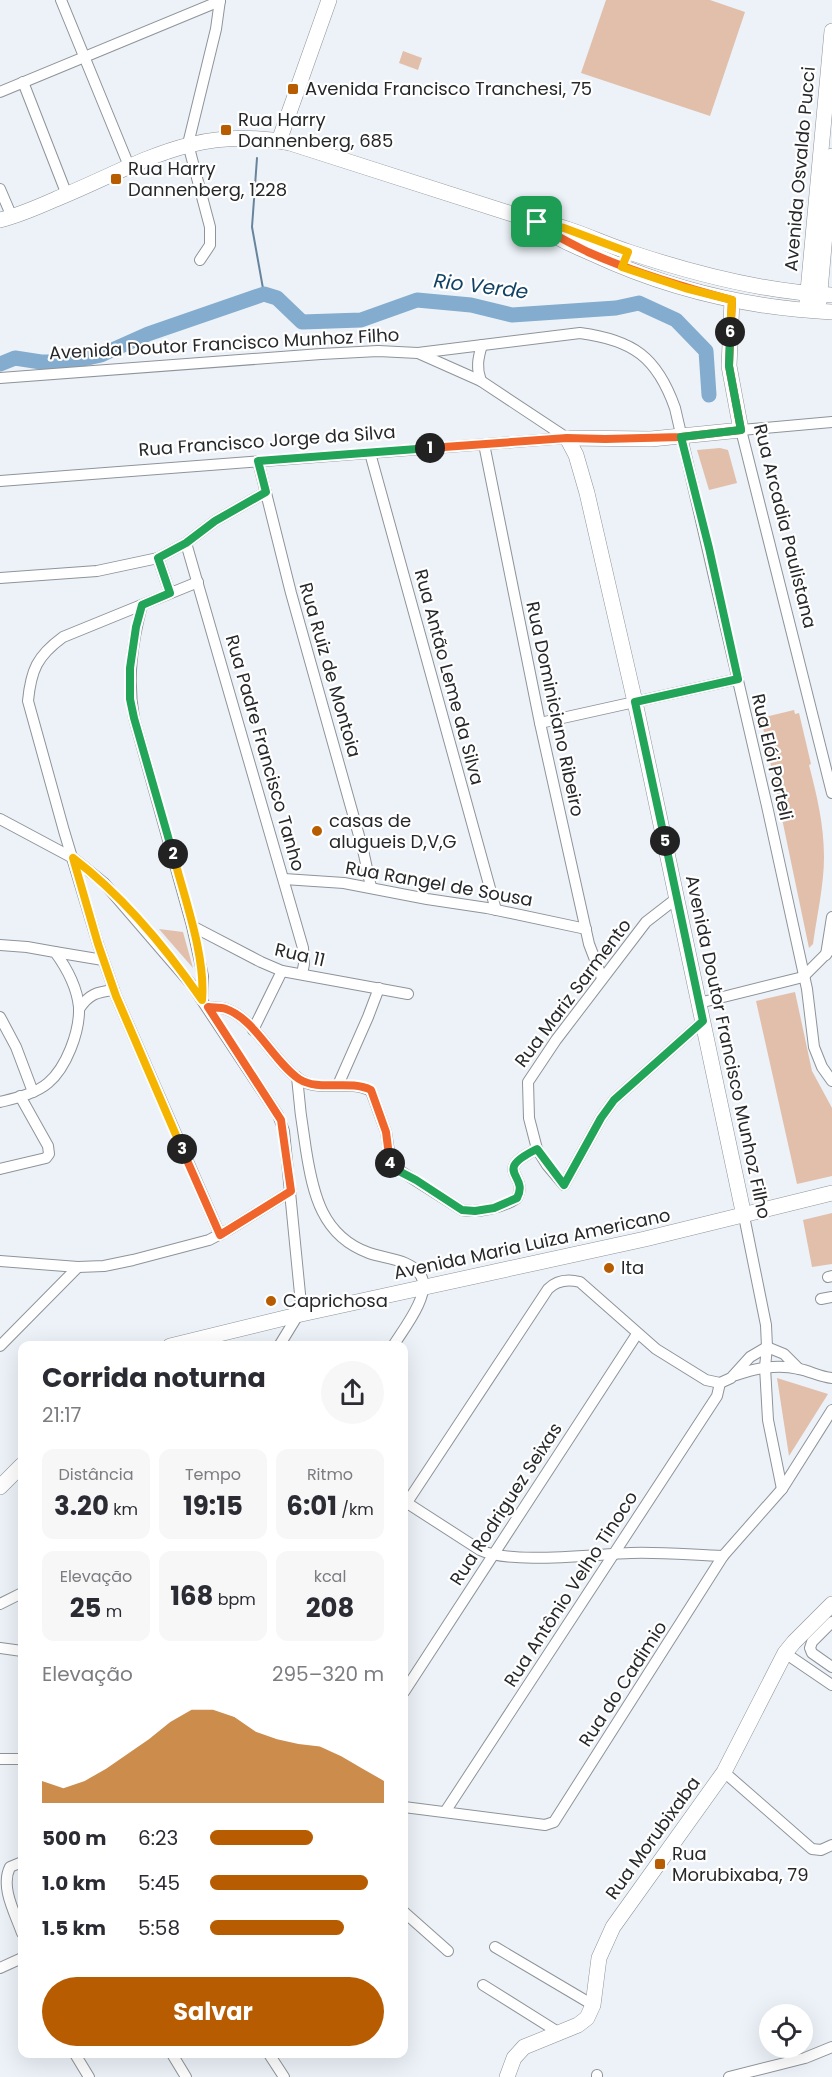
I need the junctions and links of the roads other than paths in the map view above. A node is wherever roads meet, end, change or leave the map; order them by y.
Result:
1 (61, 0) edge
2 (329, 0) edge
3 (220, 1) edge
4 (832, 31) edge
5 (84, 59) junction
6 (23, 82) junction
7 (0, 92) edge
8 (279, 141) junction
9 (188, 144) junction
10 (832, 156) edge
11 (129, 166) junction
12 (0, 189) edge
13 (67, 195) junction
14 (6, 219) edge
15 (537, 222) junction
16 (628, 252) junction
17 (201, 260) dead end
18 (622, 267) junction
19 (820, 294) edge
20 (732, 300) junction
21 (819, 311) edge
22 (482, 345) junction
23 (418, 353) junction
24 (0, 378) edge
25 (481, 381) junction
26 (832, 422) edge
27 (741, 430) junction
28 (681, 437) junction
29 (567, 438) junction
30 (484, 444) junction
31 (370, 453) junction
32 (258, 461) junction
33 (0, 481) edge
34 (266, 492) junction
35 (186, 543) junction
36 (158, 558) junction
37 (0, 578) edge
38 (198, 582) junction
39 (170, 593) junction
40 (142, 605) junction
41 (738, 679) junction
42 (635, 702) junction
43 (540, 723) junction
44 (832, 794) edge
45 (0, 819) edge
46 (73, 858) junction
47 (284, 879) junction
48 (371, 887) junction
49 (677, 898) junction
50 (496, 910) junction
51 (832, 917) edge
52 (192, 926) junction
53 (586, 929) junction
54 (0, 945) edge
55 (55, 952) junction
56 (829, 952) edge
57 (104, 960) junction
58 (282, 970) junction
59 (302, 974) junction
60 (803, 977) junction
61 (603, 978) junction
62 (379, 988) junction
63 (114, 990) junction
64 (408, 994) dead end
65 (699, 1003) junction
66 (205, 1004) junction
67 (79, 1009) junction
68 (0, 1017) edge
69 (703, 1021) junction
70 (253, 1030) junction
71 (297, 1077) junction
72 (832, 1081) edge
73 (338, 1085) junction
74 (33, 1092) junction
75 (20, 1096) junction
76 (0, 1102) edge
77 (537, 1149) junction
78 (0, 1169) edge
79 (291, 1191) junction
80 (832, 1193) edge
81 (744, 1216) junction
82 (220, 1235) junction
83 (0, 1261) edge
84 (78, 1267) junction
85 (424, 1288) junction
86 (297, 1315) junction
87 (637, 1334) junction
88 (190, 1341) edge
89 (282, 1341) edge
90 (396, 1341) edge
91 (0, 1346) edge
92 (767, 1347) junction
93 (765, 1367) junction
94 (799, 1369) junction
95 (735, 1375) junction
96 (832, 1378) edge
97 (720, 1383) junction
98 (832, 1410) edge
99 (18, 1469) edge
100 (0, 1487) edge
101 (782, 1488) junction
102 (408, 1498) edge
103 (408, 1506) edge
104 (614, 1554) junction
105 (493, 1555) junction
106 (723, 1556) junction
107 (18, 1595) edge
108 (0, 1604) edge
109 (831, 1612) edge
110 (0, 1648) edge
111 (18, 1650) edge
112 (785, 1653) junction
113 (832, 1667) edge
114 (832, 1685) edge
115 (408, 1686) edge
116 (18, 1759) edge
117 (0, 1760) edge
118 (724, 1772) junction
119 (408, 1808) edge
120 (445, 1812) junction
121 (832, 1845) edge
122 (18, 1864) edge
123 (408, 1916) edge
124 (18, 1922) edge
125 (495, 1947) dead end
126 (448, 1951) dead end
127 (18, 1960) edge
128 (0, 1968) edge
129 (483, 1985) dead end
130 (593, 2005) junction
131 (558, 2032) junction
132 (832, 2047) edge
133 (77, 2058) edge
134 (174, 2058) edge
135 (272, 2058) edge
136 (89, 2077) edge
137 (186, 2077) edge
138 (284, 2077) edge
139 (507, 2077) edge
140 (729, 2077) edge

1 - 5 street
2 - 8 main road
3 - 5 street
3 - 9 street
4 - 19 main road, Avenida Osvaldo Pucci
5 - 6 street
5 - 11 street
6 - 7 street
6 - 13 street
8 - 9 main road
8 - 15 main road
9 - 11 main road
9 - 17 street
10 - 19 main road, Avenida Osvaldo Pucci
11 - 13 main road
12 - 14 street
13 - 14 main road
15 - 16 main road
15 - 18 main road
16 - 18 main road
16 - 19 main road
18 - 20 main road
19 - 21 main road, Avenida Osvaldo Pucci
20 - 21 main road
20 - 27 main road, Rua Arcadia Paulistana
22 - 23 street, Rua Elói Porteli
22 - 25 street
22 - 28 street, Rua Elói Porteli
23 - 24 street, Avenida Doutor Francisco Munhoz Filho
23 - 25 street, Avenida Doutor Francisco Munhoz Filho
25 - 29 street, Avenida Doutor Francisco Munhoz Filho
26 - 27 street
27 - 28 main road, Rua Francisco Jorge da Silva
27 - 44 street, Rua Arcadia Paulistana
28 - 29 main road, Rua Francisco Jorge da Silva
28 - 41 street, Rua Elói Porteli
29 - 30 street, Rua Francisco Jorge da Silva
29 - 42 main road, Avenida Doutor Francisco Munhoz Filho
30 - 31 street, Rua Francisco Jorge da Silva
30 - 43 street, Rua Dominiciano Ribeiro
31 - 32 street, Rua Francisco Jorge da Silva
31 - 50 street, Rua Antão Leme da Silva
32 - 33 street, Rua Francisco Jorge da Silva
32 - 34 street, Rua Ruiz de Montoia
34 - 35 street
34 - 48 street, Rua Ruiz de Montoia
35 - 36 street
35 - 38 street, Rua Padre Francisco Tanho
36 - 37 street
36 - 39 street
38 - 39 street
38 - 47 street, Rua Padre Francisco Tanho
39 - 40 street
40 - 46 street
40 - 52 street
41 - 42 street
41 - 60 street, Rua Elói Porteli
42 - 43 street
42 - 49 main road, Avenida Doutor Francisco Munhoz Filho
43 - 53 street, Rua Dominiciano Ribeiro
45 - 46 street
46 - 57 street
46 - 66 street
47 - 48 street, Rua Rangel de Sousa
47 - 59 street, Rua Padre Francisco Tanho
48 - 50 street, Rua Rangel de Sousa
49 - 61 street, Rua Mariz Sarmento
49 - 65 main road, Avenida Doutor Francisco Munhoz Filho
50 - 53 street, Rua Rangel de Sousa
51 - 56 street
52 - 58 street, Rua 11
52 - 66 street
53 - 61 street, Rua Dominiciano Ribeiro
54 - 55 street
55 - 57 street
55 - 67 street
56 - 60 street
57 - 63 street
58 - 59 street, Rua 11
58 - 70 street
59 - 62 street, Rua 11
60 - 65 street
60 - 72 street, Rua Elói Porteli
61 - 77 street, Rua Mariz Sarmento
62 - 64 street, Rua 11
62 - 73 street
63 - 67 street
63 - 82 street
65 - 69 main road, Avenida Doutor Francisco Munhoz Filho
66 - 70 street
66 - 79 street
67 - 74 street
68 - 74 street
69 - 77 street, Rua Mariz Sarmento
69 - 81 main road, Avenida Doutor Francisco Munhoz Filho
70 - 71 street
71 - 73 street
71 - 85 street
73 - 77 street
74 - 75 street
75 - 76 street
75 - 78 street
79 - 82 street
79 - 86 street
80 - 81 main road, Avenida Maria Luiza Americano
81 - 85 main road, Avenida Maria Luiza Americano
81 - 92 street, Avenida Doutor Francisco Munhoz Filho
82 - 84 street
83 - 84 street
84 - 91 street
85 - 86 main road, Avenida Maria Luiza Americano
85 - 90 street
86 - 88 main road, Avenida Maria Luiza Americano
86 - 89 street
87 - 97 street
87 - 102 street
87 - 105 street, Rua Rodriguez Seixas
92 - 93 street, Avenida Doutor Francisco Munhoz Filho
92 - 94 street
92 - 95 street
93 - 94 street
93 - 95 street
93 - 101 street, Avenida Doutor Francisco Munhoz Filho
94 - 96 street
95 - 97 street
97 - 104 street, Rua Antônio Velho Tinoco
98 - 101 street, Rua do Cadimio
99 - 100 main road
101 - 106 street, Rua do Cadimio
103 - 105 street
104 - 105 street
104 - 106 street
104 - 120 street, Rua Antônio Velho Tinoco
105 - 115 street, Rua Rodriguez Seixas
106 - 120 street, Rua do Cadimio
107 - 108 street
109 - 112 main road, Rua Morubixaba
109 - 113 street
110 - 111 street
112 - 114 street
112 - 118 main road, Rua Morubixaba
116 - 117 street
118 - 121 street
118 - 130 main road, Rua Morubixaba
119 - 120 street
122 - 124 street
123 - 126 street
125 - 130 street
127 - 128 street
129 - 131 street
130 - 131 main road
131 - 139 main road
132 - 140 street
133 - 136 street
134 - 137 street
135 - 138 street

